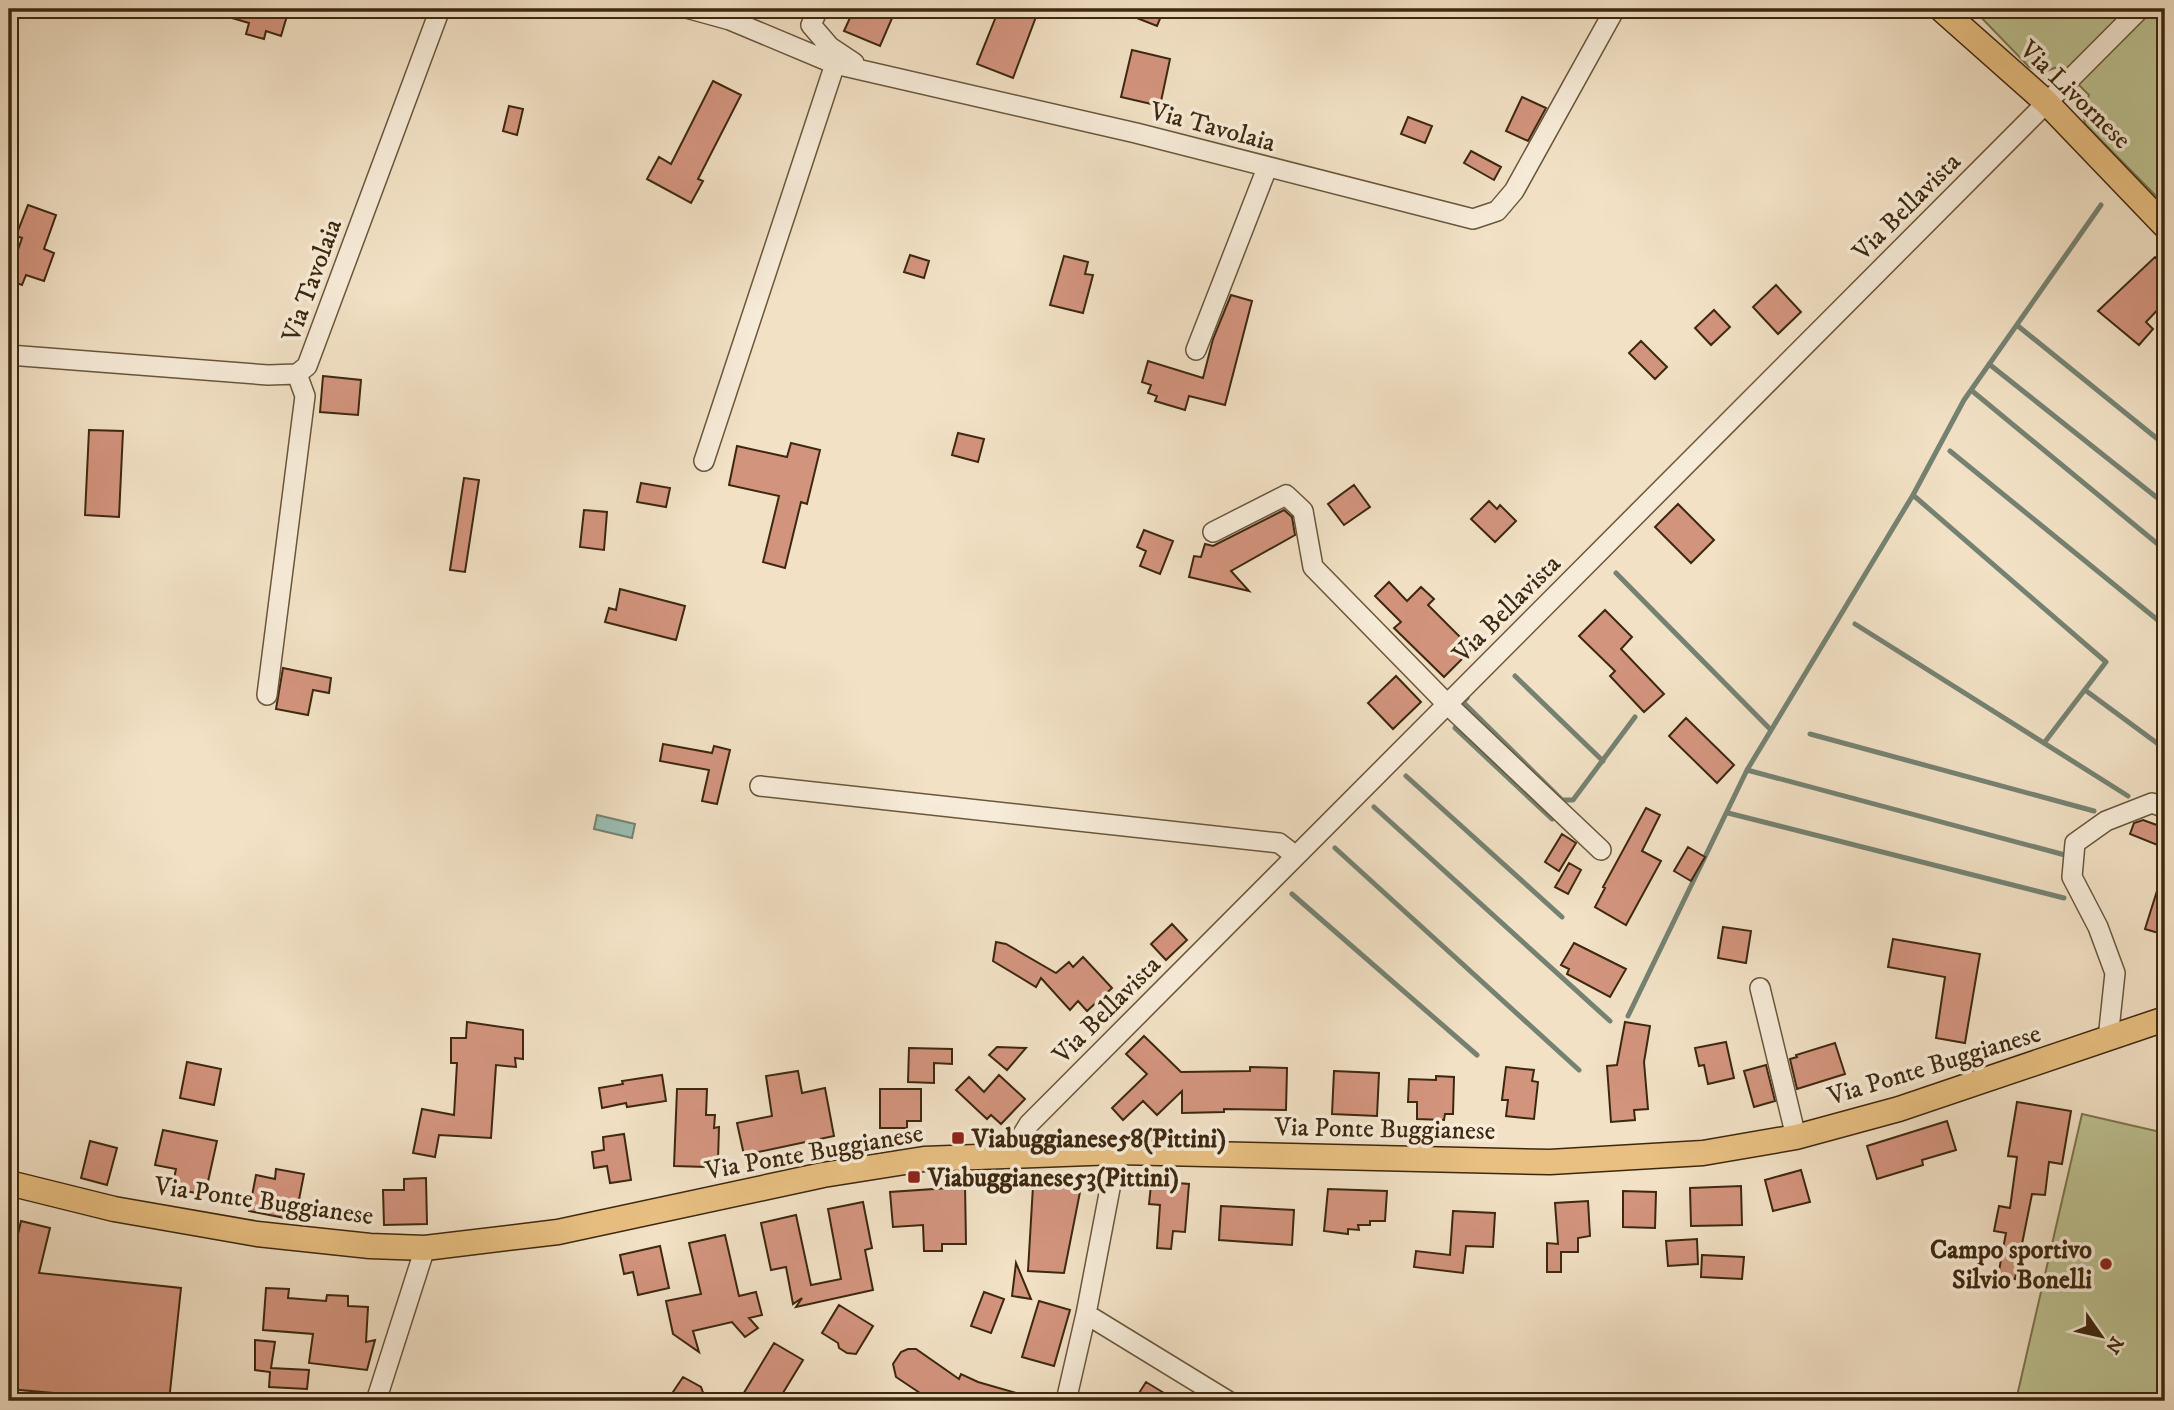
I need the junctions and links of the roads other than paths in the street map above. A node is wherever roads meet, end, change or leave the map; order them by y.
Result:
1 (440, 9) edge
2 (690, 9) edge
3 (818, 9) edge
4 (1615, 9) edge
5 (1941, 9) edge
6 (2140, 9) edge
7 (835, 64) junction
8 (867, 71) junction
9 (2046, 102) junction
10 (1267, 168) junction
11 (2165, 226) edge
12 (1196, 350) dead end
13 (9, 355) edge
14 (297, 374) junction
15 (704, 461) dead end
16 (1213, 532) dead end
17 (267, 695) dead end
18 (1447, 704) junction
19 (760, 786) dead end
20 (2165, 808) edge
21 (1601, 850) dead end
22 (1296, 856) junction
23 (1760, 988) dead end
24 (2165, 1019) edge
25 (2108, 1039) junction
26 (1796, 1137) junction
27 (1117, 1152) junction
28 (1010, 1155) junction
29 (9, 1185) edge
30 (425, 1248) junction
31 (1086, 1314) junction
32 (376, 1401) edge
33 (1066, 1401) edge
34 (1228, 1401) edge

1 - 14 street, Via Tavolaia
2 - 7 street, Via Tavolaia
3 - 8 street
4 - 10 street, Via Tavolaia
5 - 9 main road, Via Livornese
6 - 9 street, Via Bellavista
7 - 8 street, Via Tavolaia
7 - 15 street
8 - 10 street, Via Tavolaia
9 - 11 main road, Via Livornese
9 - 18 street, Via Bellavista
10 - 12 street
13 - 14 street, Via Tavolaia
14 - 17 street
16 - 18 street
18 - 21 street
18 - 22 street, Via Bellavista
19 - 22 street
20 - 25 street
22 - 28 street, Via Bellavista
23 - 26 street
24 - 25 main road, Via Ponte Buggianese
25 - 26 main road, Via Ponte Buggianese
26 - 27 main road, Via Ponte Buggianese
27 - 28 main road, Via Ponte Buggianese
27 - 31 street
28 - 30 main road, Via Ponte Buggianese
29 - 30 main road, Via Ponte Buggianese
30 - 32 street
31 - 33 street
31 - 34 street

